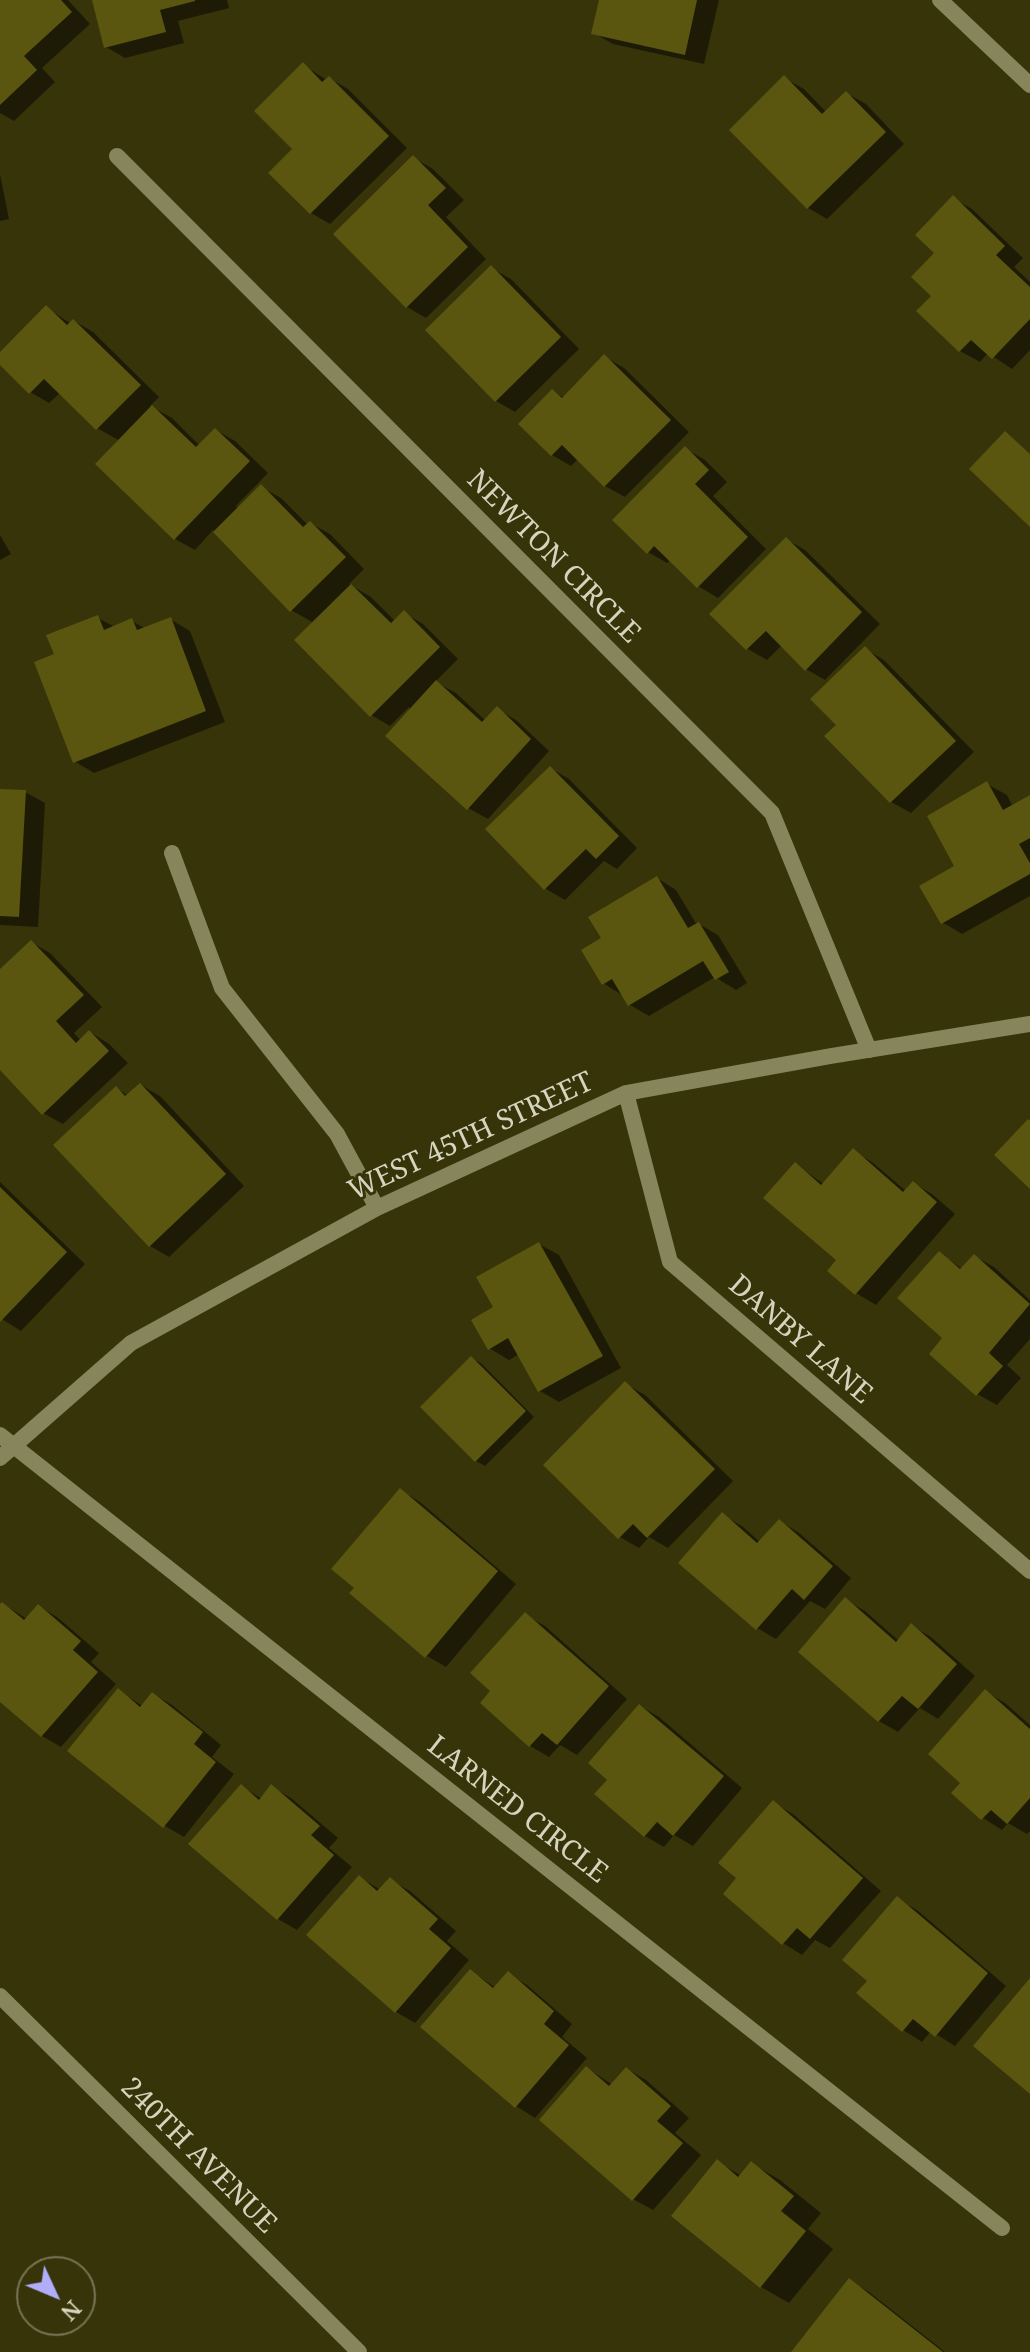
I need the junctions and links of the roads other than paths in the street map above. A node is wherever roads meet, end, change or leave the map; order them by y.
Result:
1 (940, 0) edge
2 (1030, 85) edge
3 (117, 156) dead end
4 (172, 853) dead end
5 (1030, 1024) edge
6 (869, 1050) junction
7 (626, 1093) junction
8 (377, 1208) junction
9 (0, 1435) edge
10 (14, 1445) junction
11 (0, 1458) edge
12 (1030, 1571) edge
13 (0, 1996) edge
14 (1002, 2228) dead end
15 (359, 2352) edge

1 - 2 street
3 - 6 street, NEWTON CIRCLE
4 - 8 street
5 - 6 street, WEST 45TH STREET
6 - 7 street, WEST 45TH STREET
7 - 8 street, WEST 45TH STREET
7 - 12 street, DANBY LANE
8 - 10 street, WEST 45TH STREET
9 - 10 street, LARNED CIRCLE
10 - 11 street, WEST 45TH STREET
10 - 14 street, LARNED CIRCLE
13 - 15 street, 240TH AVENUE

